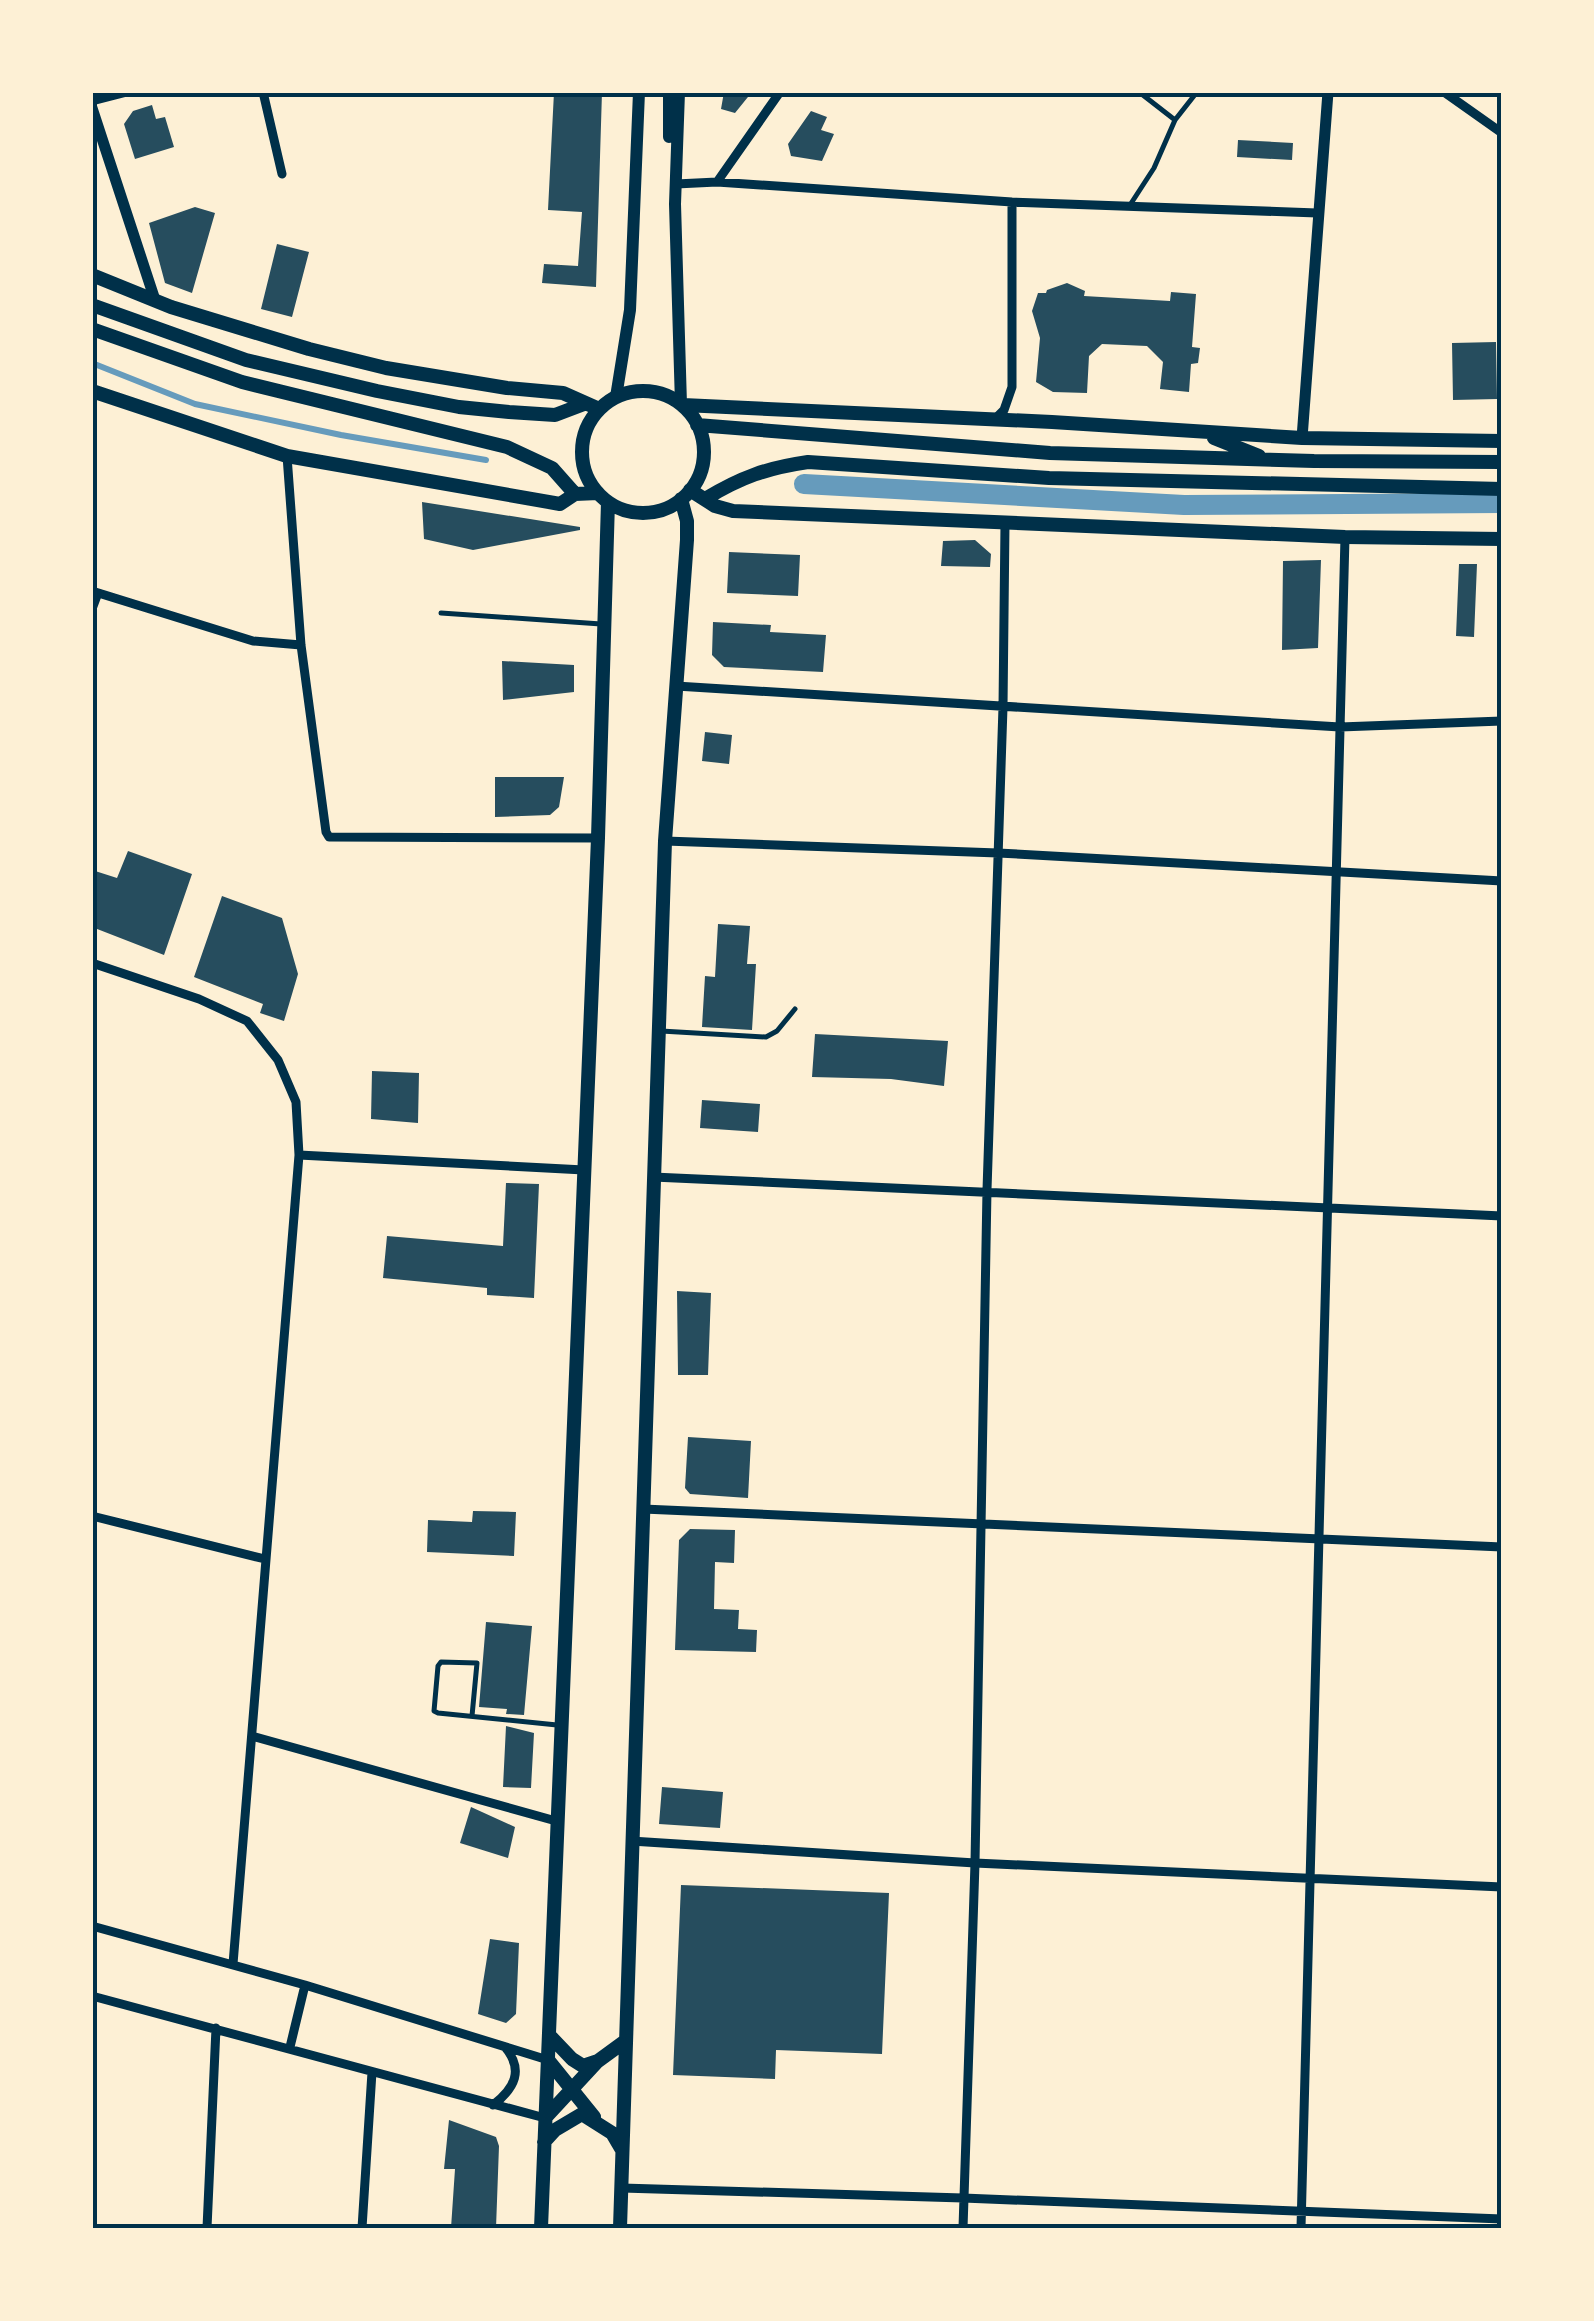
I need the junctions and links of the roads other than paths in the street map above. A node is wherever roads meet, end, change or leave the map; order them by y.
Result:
1 (127, 92) edge
2 (263, 92) edge
3 (639, 92) edge
4 (669, 92) edge
5 (679, 92) edge
6 (780, 92) edge
7 (1197, 92) edge
8 (1328, 92) edge
9 (1444, 92) edge
10 (1141, 93) edge
11 (92, 104) edge
12 (1176, 120) junction
13 (1502, 133) edge
14 (282, 174) dead end
15 (717, 182) junction
16 (676, 184) junction
17 (1012, 202) junction
18 (675, 204) junction
19 (1130, 206) junction
20 (1318, 213) junction
21 (92, 275) edge
22 (155, 300) junction
23 (92, 304) edge
24 (92, 329) edge
25 (92, 391) edge
26 (616, 397) junction
27 (584, 404) junction
28 (682, 405) junction
29 (599, 410) junction
30 (994, 420) junction
31 (698, 425) junction
32 (1200, 432) junction
33 (1302, 438) junction
34 (1502, 441) edge
35 (287, 456) junction
36 (1270, 460) junction
37 (1502, 462) edge
38 (1502, 489) edge
39 (575, 494) junction
40 (685, 494) junction
41 (602, 497) junction
42 (705, 499) junction
43 (1004, 523) junction
44 (1345, 537) junction
45 (1502, 539) edge
46 (95, 592) edge
47 (92, 609) edge
48 (441, 613) dead end
49 (604, 624) junction
50 (301, 645) junction
51 (674, 686) junction
52 (1003, 707) junction
53 (1502, 721) edge
54 (1340, 727) junction
55 (598, 838) junction
56 (666, 841) junction
57 (998, 853) junction
58 (1336, 873) junction
59 (1502, 881) edge
60 (92, 963) edge
61 (795, 1009) dead end
62 (658, 1031) junction
63 (298, 1155) junction
64 (584, 1170) junction
65 (653, 1177) junction
66 (986, 1190) junction
67 (1328, 1206) junction
68 (1502, 1216) edge
69 (642, 1509) junction
70 (92, 1516) edge
71 (980, 1523) junction
72 (1319, 1538) junction
73 (1502, 1547) edge
74 (265, 1559) junction
75 (472, 1716) junction
76 (560, 1726) junction
77 (252, 1736) junction
78 (556, 1821) junction
79 (631, 1841) junction
80 (975, 1863) junction
81 (1310, 1878) junction
82 (1502, 1887) edge
83 (92, 1926) edge
84 (232, 1964) junction
85 (305, 1985) junction
86 (92, 1996) edge
87 (216, 2028) junction
88 (550, 2036) junction
89 (624, 2042) junction
90 (290, 2047) junction
91 (505, 2047) junction
92 (548, 2060) junction
93 (598, 2061) junction
94 (372, 2072) junction
95 (572, 2089) junction
96 (493, 2106) junction
97 (545, 2118) junction
98 (598, 2121) junction
99 (544, 2142) junction
100 (622, 2150) junction
101 (622, 2188) junction
102 (964, 2198) junction
103 (1302, 2210) junction
104 (1502, 2219) edge
105 (207, 2228) edge
106 (362, 2228) edge
107 (542, 2228) edge
108 (620, 2228) edge
109 (963, 2228) edge
110 (1301, 2228) edge

1 - 11 street
2 - 14 street
3 - 26 main road
4 - 18 main road
5 - 16 main road
6 - 15 street
7 - 12 lane
8 - 20 street
9 - 13 street
10 - 12 lane
11 - 22 street
12 - 19 lane
15 - 16 street
15 - 17 street
16 - 18 main road
17 - 19 street
17 - 30 street
18 - 28 main road
19 - 20 street
20 - 33 street
21 - 22 main road
22 - 27 main road
23 - 27 main road
24 - 39 main road
25 - 35 main road
26 - 28 main road
26 - 29 main road
27 - 29 main road
28 - 30 main road
28 - 31 main road
29 - 41 main road
30 - 32 main road
31 - 36 main road
31 - 40 main road
32 - 33 main road
32 - 36 main road
33 - 34 main road
35 - 39 main road
35 - 50 street
36 - 37 main road
38 - 42 main road
39 - 41 main road
40 - 41 main road
40 - 42 main road
40 - 51 main road
41 - 49 main road
42 - 43 main road
43 - 44 main road
43 - 52 street
44 - 45 main road
44 - 54 street
46 - 47 street
46 - 50 street
48 - 49 lane
49 - 55 main road
50 - 55 street
51 - 52 street
51 - 56 main road
52 - 54 street
52 - 57 street
53 - 54 street
54 - 58 street
55 - 64 main road
56 - 57 street
56 - 62 main road
57 - 58 street
57 - 66 street
58 - 59 street
58 - 67 street
60 - 63 street
61 - 62 lane
62 - 65 main road
63 - 64 street
63 - 74 street
64 - 76 main road
65 - 66 street
65 - 69 main road
66 - 67 street
66 - 71 street
67 - 68 street
67 - 72 street
69 - 71 street
69 - 79 main road
70 - 74 street
71 - 72 street
71 - 80 street
72 - 73 street
72 - 81 street
74 - 77 street
75 - 75 lane
75 - 76 lane
76 - 78 main road
77 - 78 street
77 - 84 street
78 - 88 main road
79 - 80 street
79 - 89 main road
80 - 81 street
80 - 102 street
81 - 82 street
81 - 103 street
83 - 84 street
84 - 85 street
85 - 90 street
85 - 91 street
86 - 87 street
87 - 90 street
87 - 105 street
88 - 92 main road
88 - 93 main road
89 - 93 main road
89 - 100 main road
90 - 94 street
91 - 92 street
91 - 96 street
92 - 95 main road
92 - 97 main road
93 - 95 main road
94 - 96 street
94 - 106 street
95 - 97 main road
95 - 98 main road
96 - 97 street
97 - 99 main road
98 - 99 main road
98 - 100 main road
99 - 107 main road
100 - 101 main road
101 - 102 street
101 - 108 main road
102 - 103 street
102 - 109 street
103 - 104 street
103 - 110 street

